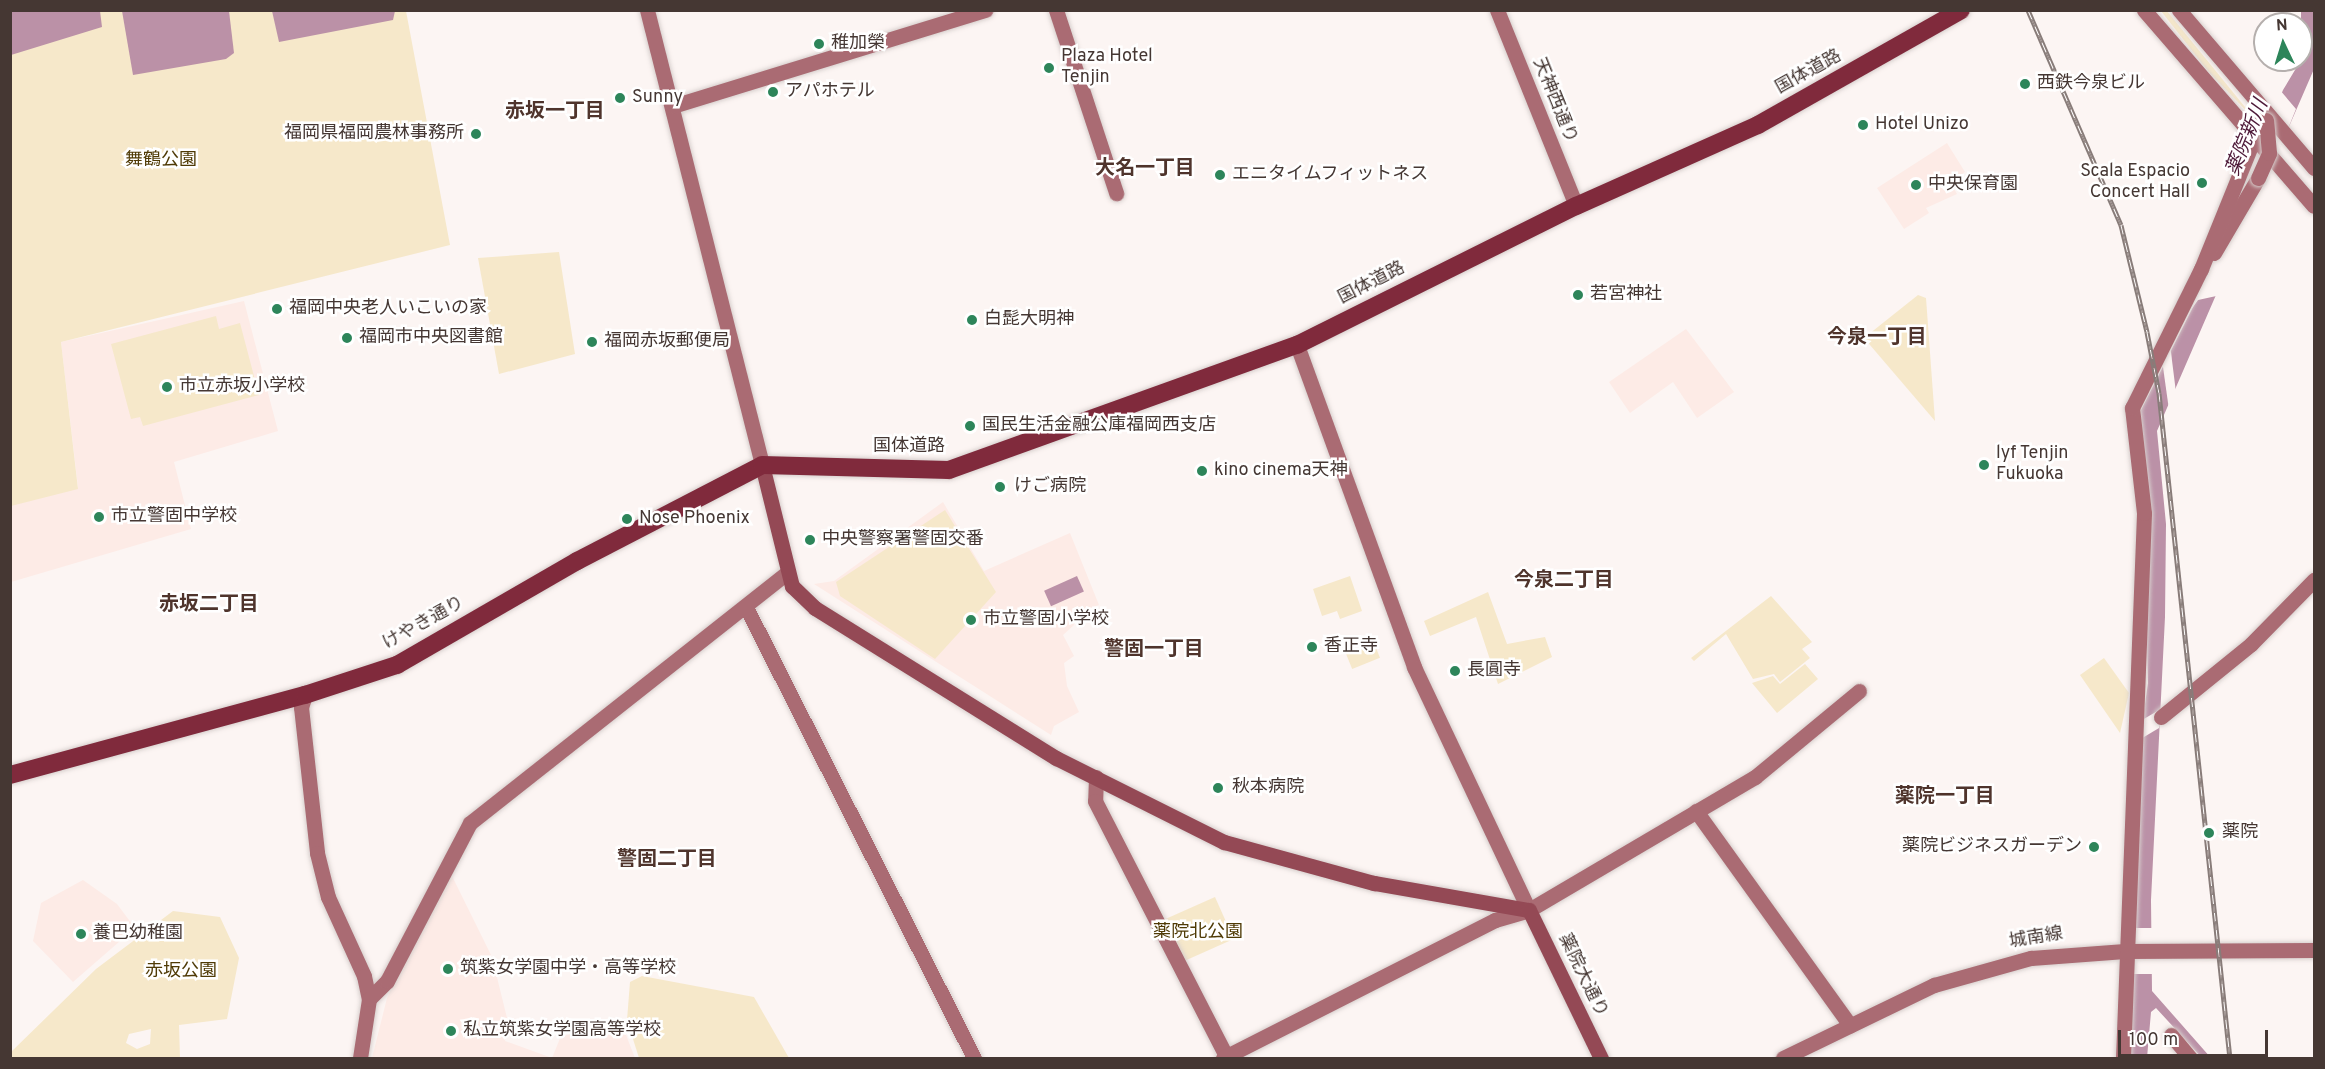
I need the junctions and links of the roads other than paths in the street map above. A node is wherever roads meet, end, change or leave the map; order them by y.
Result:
1 (647, 10) edge
2 (986, 10) edge
3 (1056, 10) edge
4 (1497, 10) edge
5 (1961, 10) edge
6 (2144, 10) edge
7 (2179, 10) edge
8 (673, 106) junction
9 (2267, 115) junction
10 (2255, 138) junction
11 (2272, 157) junction
12 (2314, 168) edge
13 (1116, 193) dead end
14 (1576, 206) junction
15 (2314, 206) edge
16 (2202, 270) junction
17 (1297, 345) junction
18 (762, 465) junction
19 (788, 572) junction
20 (2314, 580) edge
21 (746, 607) junction
22 (1859, 691) dead end
23 (305, 695) junction
24 (2161, 717) dead end
25 (10, 775) edge
26 (1096, 777) junction
27 (1696, 811) junction
28 (1529, 910) junction
29 (2314, 950) edge
30 (2128, 951) junction
31 (369, 999) junction
32 (1850, 1025) junction
33 (2171, 1035) dead end
34 (1225, 1058) edge
35 (360, 1059) edge
36 (974, 1059) edge
37 (1601, 1059) edge
38 (1783, 1059) edge
39 (2123, 1059) edge
40 (2190, 1059) edge

1 - 8 street
2 - 8 street
3 - 13 street
4 - 14 street, 天神西通り
5 - 14 highway, 国体道路
6 - 10 street
7 - 9 street
8 - 18 street
9 - 10 street
9 - 11 street, bridge
9 - 12 street
10 - 11 street
10 - 16 street
11 - 15 street
11 - 16 street, bridge
14 - 17 highway, 国体道路
16 - 30 street
17 - 18 highway, 国体道路
17 - 28 street
18 - 19 main road
18 - 23 highway, けやき通り
19 - 21 street
19 - 26 main road
20 - 24 street
21 - 31 street
21 - 36 street
22 - 27 street
23 - 25 highway, けやき通り
23 - 31 street
26 - 28 main road
26 - 34 street
27 - 28 street
27 - 32 street
28 - 34 street
28 - 37 main road, 薬院大通り
29 - 30 street, 城南線
30 - 32 street, 城南線
30 - 39 street
31 - 35 street
32 - 38 street, 城南線
33 - 40 street

